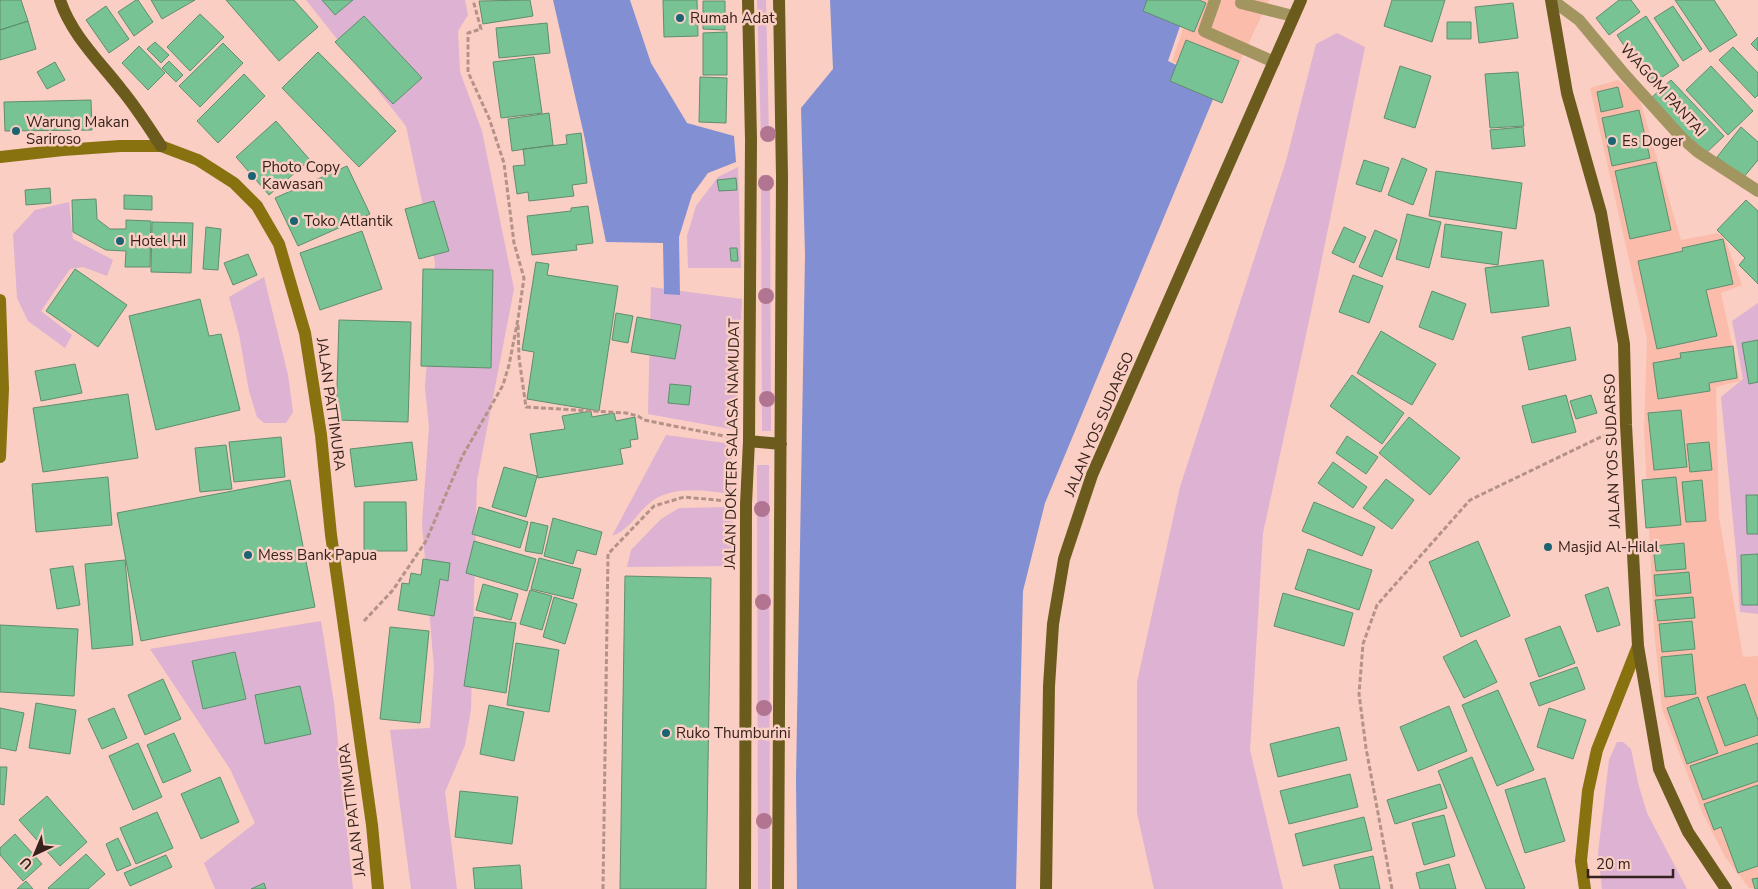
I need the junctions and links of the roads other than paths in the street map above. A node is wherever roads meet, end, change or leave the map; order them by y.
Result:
1 (60, 0) edge
2 (748, 0) edge
3 (779, 0) edge
4 (1215, 0) edge
5 (1242, 0) edge
6 (1300, 0) edge
7 (1552, 0) edge
8 (1293, 16) junction
9 (1274, 62) junction
10 (161, 146) junction
11 (0, 158) edge
12 (1758, 191) edge
13 (0, 300) edge
14 (749, 441) junction
15 (781, 444) junction
16 (0, 457) edge
17 (1638, 646) junction
18 (378, 889) edge
19 (745, 889) edge
20 (778, 889) edge
21 (1046, 889) edge
22 (1585, 889) edge
23 (1726, 889) edge

1 - 10 main road
2 - 14 main road, JALAN DOKTER SALASA NAMUDAT
3 - 15 main road
4 - 9 street
5 - 8 street
6 - 8 main road, JALAN YOS SUDARSO
7 - 12 street, WAGOM PANTAI
7 - 17 main road, JALAN YOS SUDARSO
8 - 9 main road, JALAN YOS SUDARSO
9 - 21 main road, JALAN YOS SUDARSO
10 - 11 main road, JALAN PATTIMURA
10 - 18 main road, JALAN PATTIMURA
13 - 16 main road
14 - 15 main road
14 - 19 main road, JALAN DOKTER SALASA NAMUDAT
15 - 20 main road
17 - 22 main road
17 - 23 main road, JALAN YOS SUDARSO

